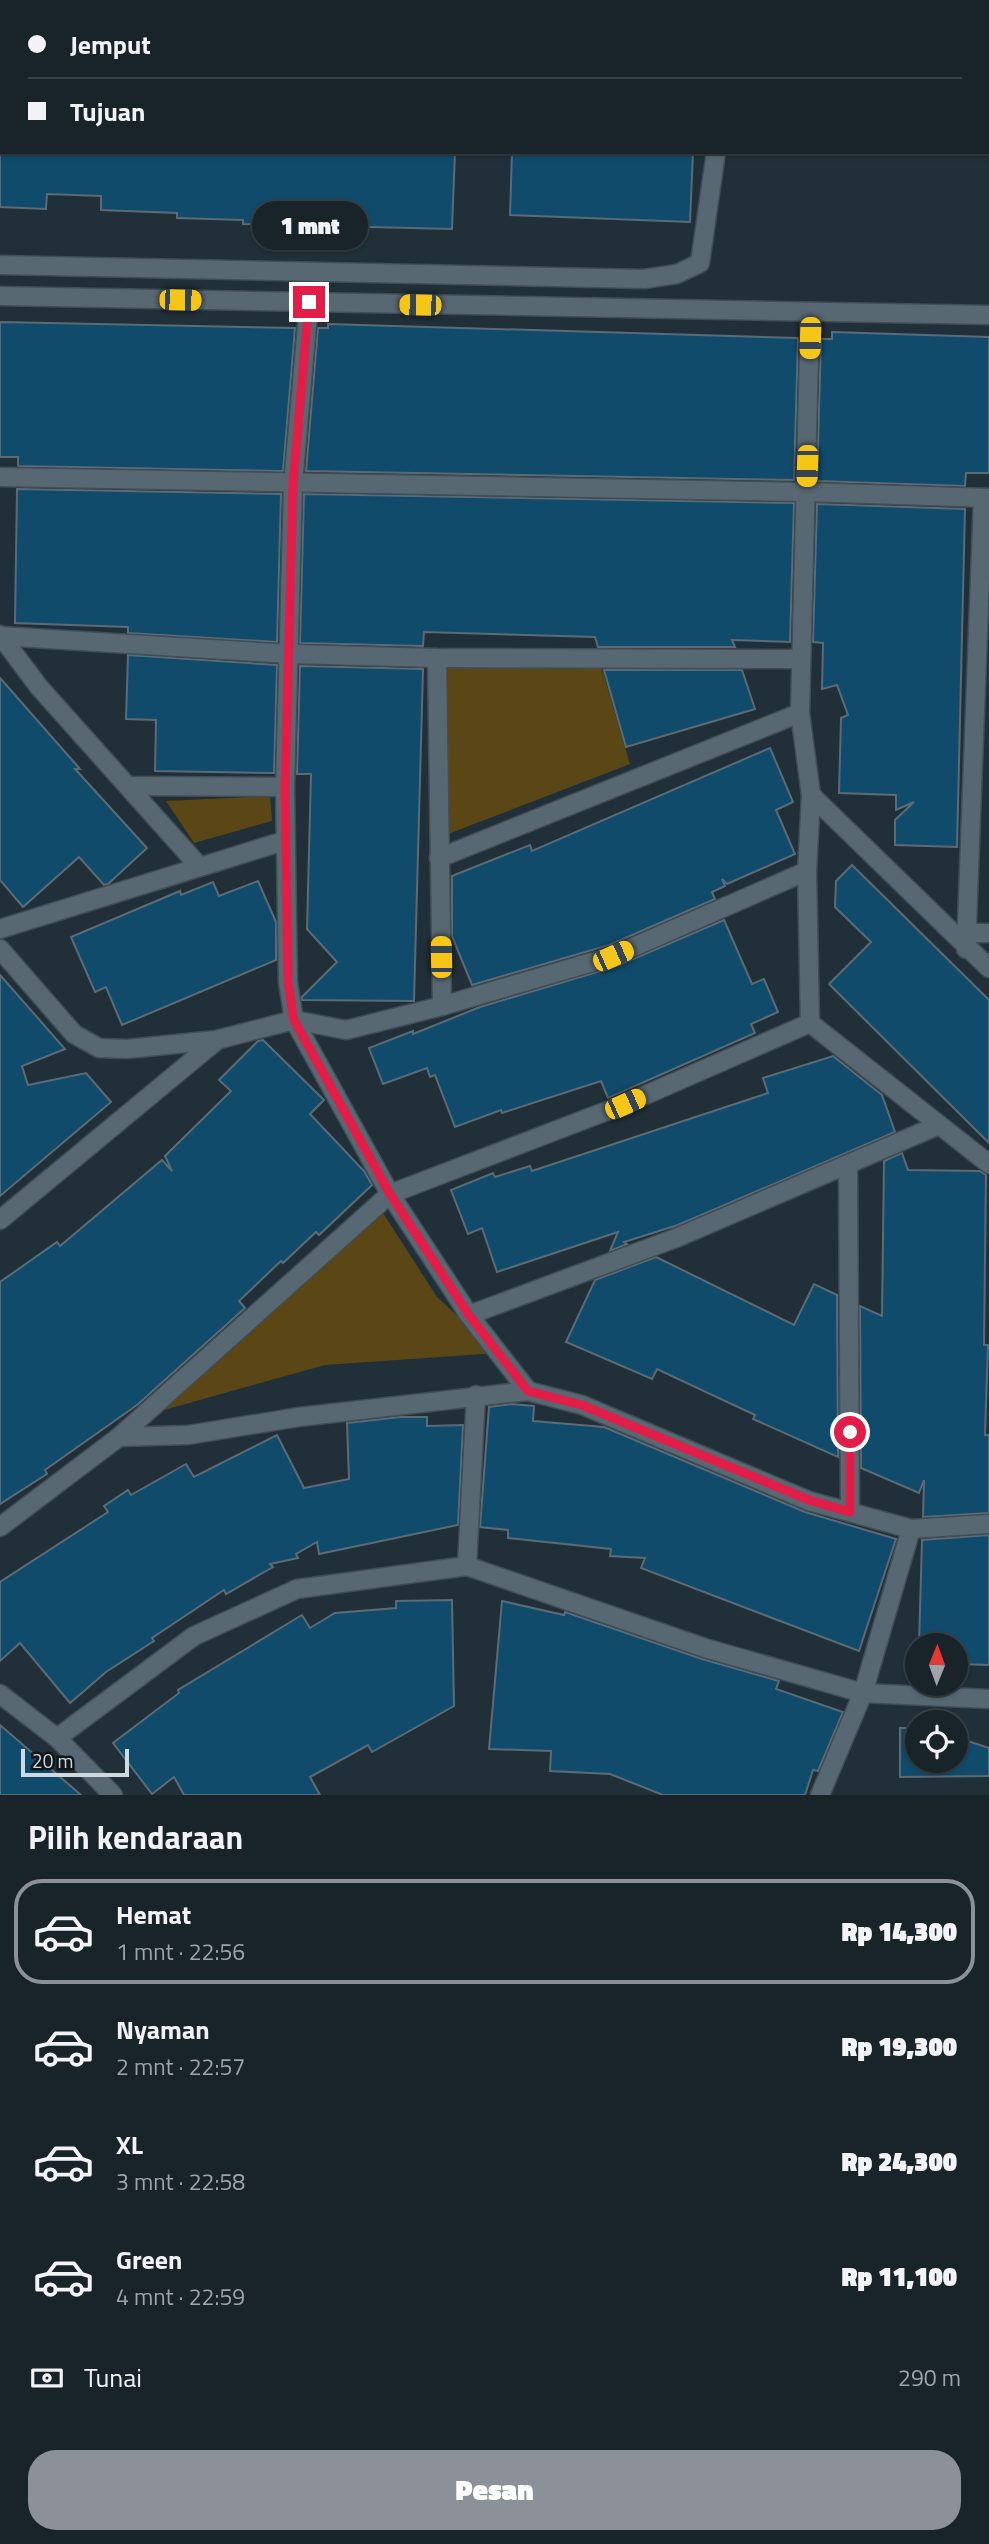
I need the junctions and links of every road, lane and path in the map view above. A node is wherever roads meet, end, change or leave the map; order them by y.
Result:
1 (716, 154) edge
2 (0, 265) edge
3 (0, 296) edge
4 (309, 302) junction
5 (810, 312) junction
6 (989, 315) edge
7 (0, 477) edge
8 (293, 484) junction
9 (806, 492) junction
10 (986, 498) edge
11 (0, 636) edge
12 (290, 654) junction
13 (437, 659) junction
14 (801, 659) junction
15 (800, 713) junction
16 (129, 786) junction
17 (285, 788) junction
18 (811, 795) junction
19 (284, 841) junction
20 (439, 858) junction
21 (198, 865) junction
22 (807, 871) junction
23 (0, 929) edge
24 (989, 933) edge
25 (967, 941) junction
26 (0, 948) edge
27 (989, 968) edge
28 (442, 1006) junction
29 (294, 1020) junction
30 (810, 1023) junction
31 (216, 1040) junction
32 (939, 1125) junction
33 (848, 1164) junction
34 (989, 1164) edge
35 (390, 1194) junction
36 (0, 1220) edge
37 (469, 1315) junction
38 (528, 1391) junction
39 (476, 1395) junction
40 (119, 1437) junction
41 (850, 1512) junction
42 (989, 1524) edge
43 (0, 1527) edge
44 (911, 1529) junction
45 (467, 1566) junction
46 (863, 1693) junction
47 (0, 1694) edge
48 (989, 1699) edge
49 (57, 1738) junction
50 (113, 1795) edge
51 (820, 1795) edge

1 - 2 street
3 - 4 street
4 - 5 street
4 - 8 street
5 - 6 street
5 - 9 street
7 - 8 street
8 - 9 street
8 - 12 street
9 - 10 street
9 - 14 street
10 - 25 street
11 - 12 street
11 - 16 street
12 - 13 street
12 - 17 street
13 - 14 street
13 - 20 street
14 - 15 street
15 - 18 street
15 - 20 street
16 - 17 street
16 - 21 street
17 - 19 street
18 - 22 street
18 - 25 street
19 - 21 street
19 - 29 street
20 - 28 street
21 - 23 street
22 - 28 street
22 - 30 street
24 - 25 street
25 - 27 street
26 - 31 street
28 - 29 street
29 - 31 street
29 - 35 street
30 - 32 street
30 - 35 street
31 - 36 street
32 - 33 street
32 - 34 street
33 - 37 street
33 - 41 street
35 - 37 street
35 - 40 street
37 - 38 street
38 - 39 street
38 - 41 street
39 - 40 street
39 - 45 street
40 - 43 street
41 - 44 street
42 - 44 street
44 - 46 street
45 - 46 street
45 - 49 street
46 - 48 street
46 - 51 street
47 - 49 street
49 - 50 street

